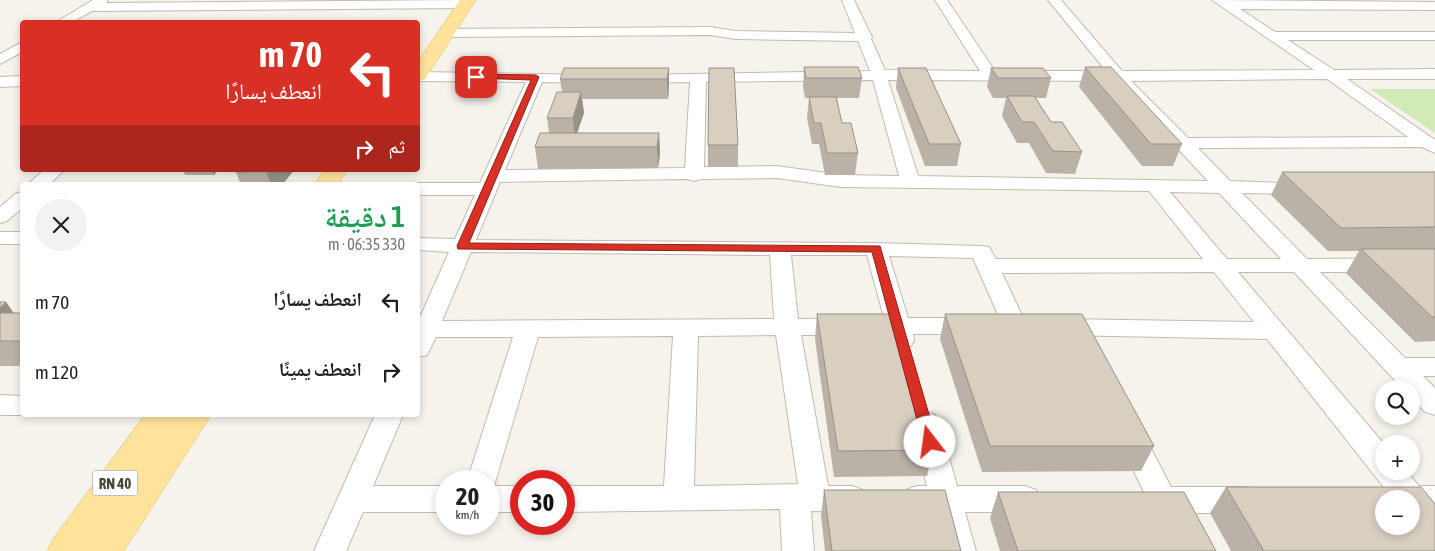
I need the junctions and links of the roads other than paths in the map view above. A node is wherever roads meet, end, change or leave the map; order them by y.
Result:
1 (848, 0) edge
2 (941, 0) edge
3 (1054, 0) edge
4 (461, 2) edge
5 (1221, 2) edge
6 (96, 3) edge
7 (160, 3) edge
8 (268, 6) junction
9 (1435, 6) edge
10 (253, 17) dead end
11 (66, 20) edge
12 (445, 33) junction
13 (1271, 36) junction
14 (1435, 36) edge
15 (865, 37) junction
16 (20, 47) edge
17 (420, 52) edge
18 (0, 60) edge
19 (420, 73) edge
20 (1435, 74) edge
21 (879, 75) junction
22 (990, 75) junction
23 (1331, 75) junction
24 (420, 76) edge
25 (1118, 76) junction
26 (536, 77) junction
27 (602, 78) edge
28 (621, 78) edge
29 (698, 78) junction
30 (0, 82) edge
31 (20, 82) edge
32 (1181, 143) junction
33 (1430, 145) edge
34 (52, 172) edge
35 (694, 175) junction
36 (40, 182) edge
37 (910, 182) junction
38 (490, 183) junction
39 (1156, 187) junction
40 (1224, 187) junction
41 (420, 188) edge
42 (1320, 188) edge
43 (20, 200) edge
44 (0, 217) edge
45 (0, 238) edge
46 (20, 238) edge
47 (420, 244) edge
48 (462, 246) junction
49 (780, 248) junction
50 (876, 249) junction
51 (1435, 265) edge
52 (988, 266) junction
53 (1221, 266) junction
54 (1301, 266) junction
55 (424, 326) edge
56 (898, 326) junction
57 (1015, 326) junction
58 (787, 327) junction
59 (1079, 327) junction
60 (528, 328) junction
61 (686, 328) junction
62 (1274, 331) junction
63 (1091, 353) edge
64 (909, 365) edge
65 (1398, 367) junction
66 (1435, 367) edge
67 (920, 403) edge
68 (0, 405) edge
69 (1435, 405) edge
70 (20, 406) edge
71 (1120, 413) edge
72 (162, 417) edge
73 (193, 417) edge
74 (388, 417) edge
75 (1375, 455) edge
76 (485, 470) edge
77 (1395, 480) edge
78 (1404, 490) edge
79 (804, 498) junction
80 (353, 499) junction
81 (435, 499) edge
82 (575, 499) edge
83 (678, 499) junction
84 (946, 499) junction
85 (1054, 499) edge
86 (1420, 499) edge
87 (1435, 499) edge
88 (1146, 500) junction
89 (1277, 500) edge
90 (1420, 509) edge
91 (1435, 526) edge
92 (67, 551) edge
93 (102, 551) edge
94 (330, 551) edge
95 (798, 551) edge
96 (960, 551) edge
97 (1188, 551) edge

1 - 15 street
2 - 22 street
3 - 25 street
4 - 8 street
4 - 12 main road
4 - 17 main road
5 - 9 street
5 - 13 street
6 - 7 street
6 - 11 street
7 - 8 street
8 - 10 street
12 - 15 street
12 - 19 main road
13 - 14 street
13 - 23 street
15 - 21 street
16 - 18 street
20 - 23 street
21 - 22 street
21 - 29 street
21 - 37 street
22 - 25 street
23 - 25 street
23 - 33 street
24 - 26 street
25 - 32 street
26 - 27 street
26 - 38 street
28 - 29 street
29 - 35 street
30 - 31 street
32 - 33 street
32 - 40 street
34 - 36 street
35 - 37 street
35 - 38 street
37 - 39 street
38 - 41 street
38 - 48 street
39 - 40 street
39 - 53 street
40 - 42 street
40 - 54 street
43 - 44 street
45 - 46 street
47 - 48 street
48 - 49 street
48 - 55 street
49 - 50 street
49 - 58 street
50 - 52 street
50 - 56 street
51 - 54 street
52 - 53 street
52 - 57 street
53 - 54 street
53 - 62 street
54 - 65 street
55 - 60 street
56 - 57 street
56 - 58 street
56 - 64 street
57 - 59 street
58 - 61 street
58 - 79 street
59 - 62 street
59 - 63 street
60 - 61 street
60 - 76 street
61 - 83 street
62 - 75 street
65 - 66 street
65 - 69 street
67 - 84 street
68 - 70 street
71 - 88 street
72 - 92 main road, RN 40
73 - 93 main road, RN 40
74 - 80 street
77 - 78 street
79 - 83 street
79 - 84 street
79 - 95 street
80 - 81 street
80 - 94 street
82 - 83 street
84 - 85 street
84 - 96 street
86 - 87 street
88 - 89 street
88 - 97 street
90 - 91 street

